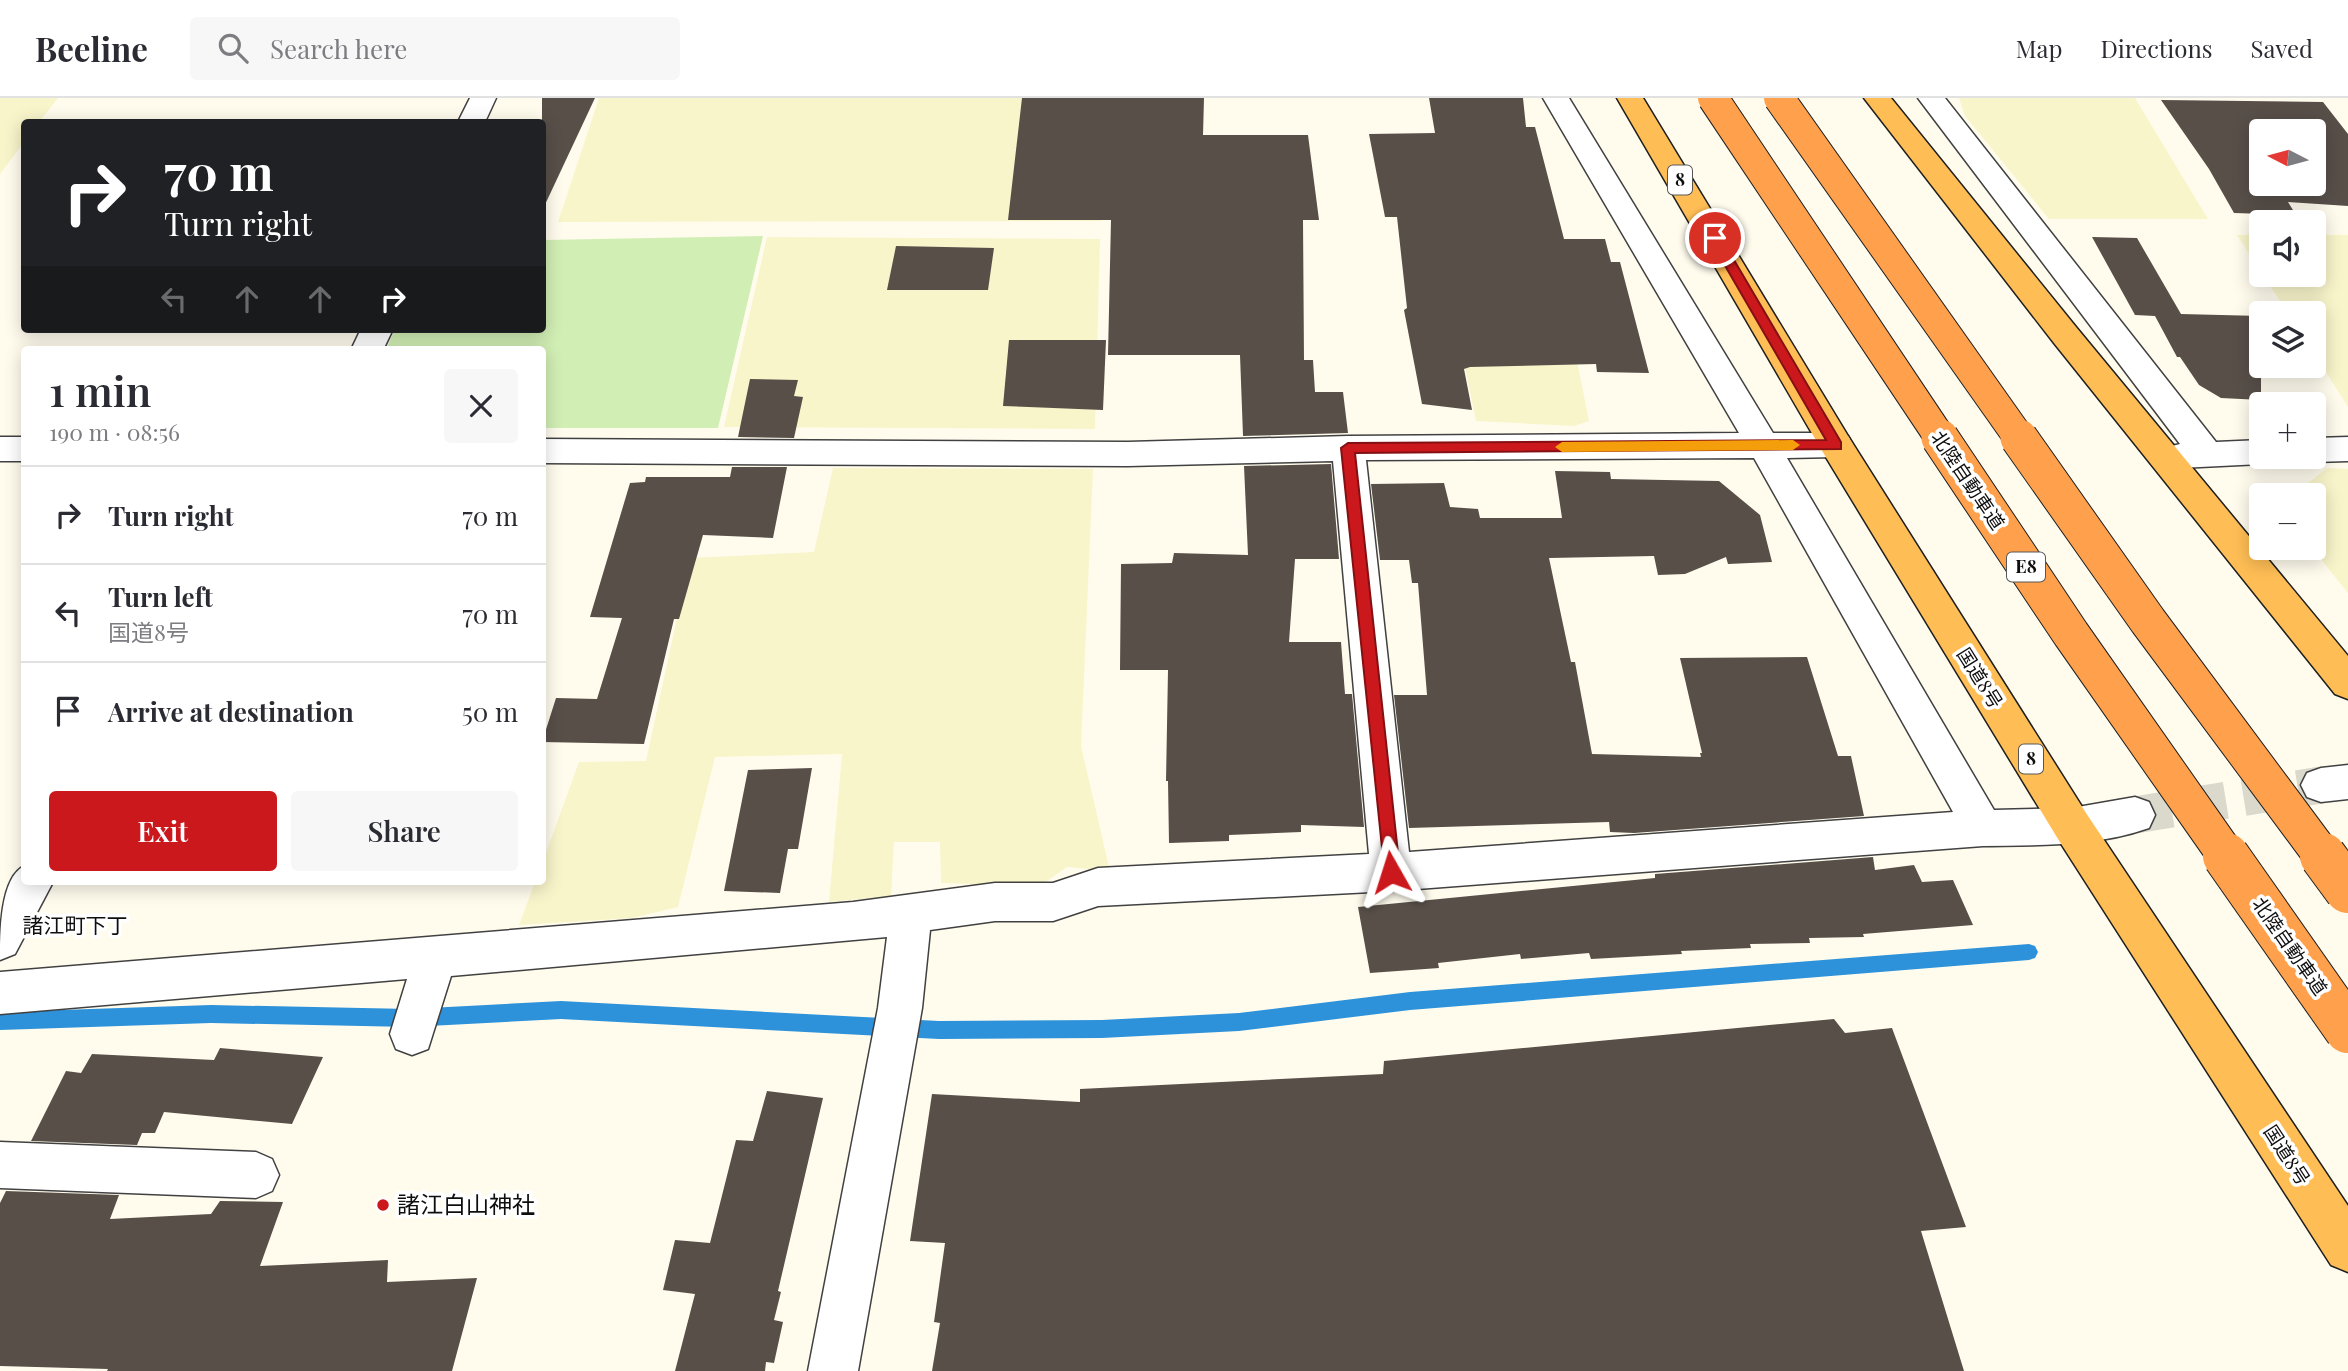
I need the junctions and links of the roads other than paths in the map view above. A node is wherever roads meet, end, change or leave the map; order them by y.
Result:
1 (483, 98) edge
2 (1556, 98) edge
3 (1630, 98) edge
4 (1713, 98) edge
5 (1779, 98) edge
6 (1877, 98) edge
7 (1931, 98) edge
8 (473, 119) edge
9 (1763, 445) junction
10 (1836, 445) junction
11 (1348, 448) junction
12 (2348, 449) edge
13 (2326, 450) edge
14 (546, 451) edge
15 (2249, 452) edge
16 (2206, 453) junction
17 (2164, 458) junction
18 (2348, 683) edge
19 (2135, 815) tunnel mouth
20 (2072, 826) junction
21 (1983, 828) junction
22 (1391, 872) junction
23 (30, 885) edge
24 (2348, 890) edge
25 (911, 914) junction
26 (0, 940) edge
27 (435, 959) junction
28 (1, 995) edge
29 (2348, 1030) edge
30 (412, 1034) dead end
31 (0, 1165) edge
32 (256, 1175) dead end
33 (2348, 1248) edge
34 (833, 1371) edge

1 - 8 street
2 - 9 street
3 - 10 highway, 国道8号 / 8
4 - 29 highway, 北陸自動車道 / E8, bridge
5 - 24 highway, bridge
6 - 17 highway
7 - 16 street
9 - 10 street
9 - 11 street
9 - 21 street
10 - 20 highway, 国道8号 / 8
11 - 14 street
11 - 22 street
12 - 13 street
15 - 16 street
16 - 17 street
17 - 18 highway
19 - 20 street
20 - 21 street
20 - 33 highway, 国道8号 / 8
21 - 22 street
22 - 25 street
23 - 26 street
25 - 27 street
25 - 34 street
27 - 28 street
27 - 30 street
31 - 32 street

